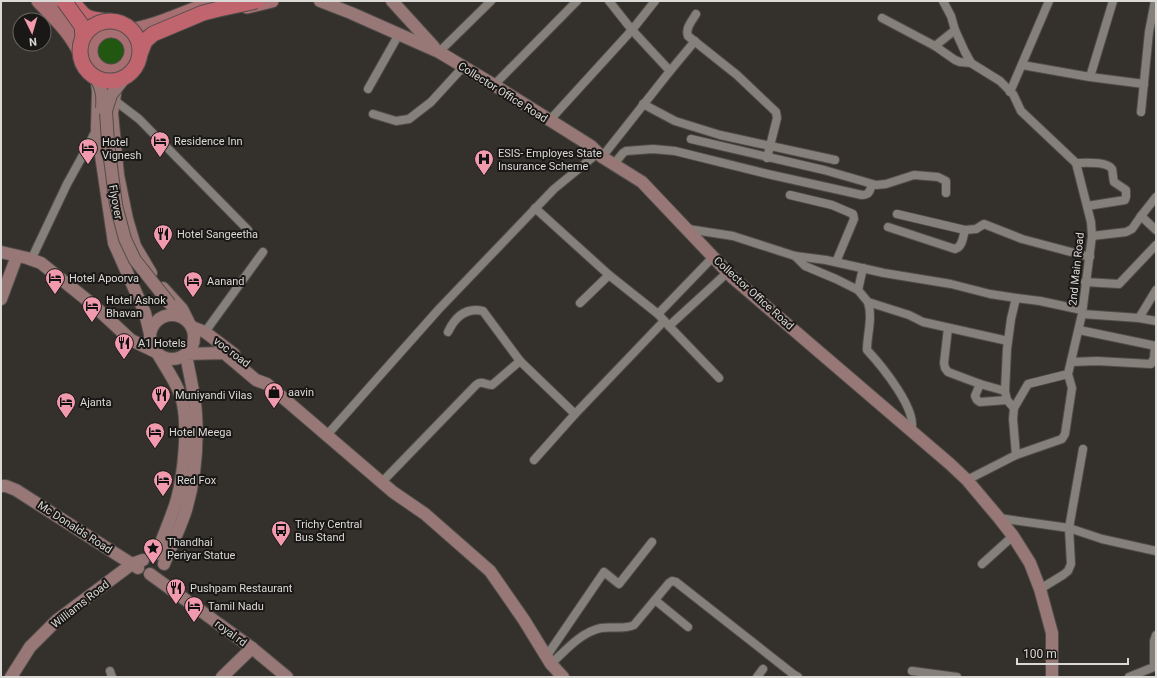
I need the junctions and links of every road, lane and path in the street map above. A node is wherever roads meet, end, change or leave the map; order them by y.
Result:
1 (38, 1) edge
2 (53, 1) edge
3 (64, 1) edge
4 (72, 1) edge
5 (217, 1) edge
6 (235, 1) edge
7 (256, 1) edge
8 (272, 1) edge
9 (320, 1) edge
10 (392, 1) edge
11 (490, 1) edge
12 (577, 1) edge
13 (609, 1) edge
14 (655, 1) edge
15 (943, 1) edge
16 (1049, 1) edge
17 (1113, 1) edge
18 (1155, 1) edge
19 (696, 14) dead end
20 (882, 18) dead end
21 (72, 22) junction
22 (108, 28) junction
23 (131, 30) junction
24 (632, 30) junction
25 (955, 30) junction
26 (399, 34) junction
27 (83, 37) junction
28 (695, 41) junction
29 (936, 46) junction
30 (439, 52) junction
31 (90, 63) junction
32 (971, 63) junction
33 (129, 65) junction
34 (1022, 65) junction
35 (463, 67) junction
36 (670, 71) junction
37 (1090, 77) junction
38 (1144, 84) junction
39 (494, 85) junction
40 (368, 89) dead end
41 (1010, 92) junction
42 (114, 100) junction
43 (643, 104) junction
44 (1142, 112) dead end
45 (373, 114) dead end
46 (549, 120) junction
47 (113, 124) junction
48 (96, 128) junction
49 (691, 139) dead end
50 (770, 145) junction
51 (600, 155) junction
52 (767, 158) junction
53 (835, 160) dead end
54 (1076, 163) junction
55 (614, 164) junction
56 (872, 184) junction
57 (946, 193) dead end
58 (790, 195) dead end
59 (1156, 197) edge
60 (1087, 206) junction
61 (535, 208) junction
62 (897, 214) dead end
63 (1140, 216) junction
64 (888, 227) dead end
65 (688, 229) junction
66 (248, 230) dead end
67 (965, 230) junction
68 (1156, 230) edge
69 (1092, 236) junction
70 (1156, 245) edge
71 (1, 252) edge
72 (263, 252) dead end
73 (17, 256) junction
74 (795, 256) junction
75 (713, 257) junction
76 (1090, 257) junction
77 (31, 260) junction
78 (836, 262) junction
79 (863, 268) junction
80 (728, 272) junction
81 (609, 275) junction
82 (1085, 282) junction
83 (858, 290) junction
84 (1156, 290) edge
85 (1016, 298) junction
86 (1, 299) edge
87 (868, 302) junction
88 (580, 304) dead end
89 (167, 309) junction
90 (1082, 312) junction
91 (1139, 318) junction
92 (664, 320) junction
93 (187, 321) junction
94 (1156, 321) edge
95 (948, 328) junction
96 (1079, 330) junction
97 (205, 332) junction
98 (448, 332) dead end
99 (150, 334) junction
100 (1008, 341) junction
101 (1155, 346) edge
102 (157, 353) junction
103 (186, 354) junction
104 (520, 361) junction
105 (1071, 362) junction
106 (1068, 374) junction
107 (719, 378) dead end
108 (267, 384) junction
109 (980, 384) junction
110 (1006, 391) junction
111 (1007, 400) junction
112 (1014, 408) junction
113 (575, 414) junction
114 (912, 431) junction
115 (327, 435) junction
116 (1083, 449) dead end
117 (1016, 455) junction
118 (534, 460) dead end
119 (967, 480) junction
120 (382, 482) junction
121 (1, 486) edge
122 (999, 518) junction
123 (1069, 528) junction
124 (1013, 536) junction
125 (652, 542) dead end
126 (1156, 551) edge
127 (157, 554) junction
128 (138, 562) junction
129 (982, 564) dead end
130 (164, 566) junction
131 (148, 574) junction
132 (1040, 589) junction
133 (174, 591) junction
134 (655, 600) junction
135 (688, 627) dead end
136 (1156, 635) edge
137 (252, 648) junction
138 (548, 660) junction
139 (763, 669) dead end
140 (1155, 669) edge
141 (912, 672) dead end
142 (794, 676) edge
143 (11, 677) edge
144 (222, 677) edge
145 (286, 677) edge
146 (563, 677) edge
147 (757, 677) edge
148 (957, 677) edge
149 (1052, 677) edge
150 (1129, 677) edge

1 - 31 main road
2 - 21 main road
3 - 27 highway, bridge
4 - 22 highway
5 - 22 main road
6 - 23 highway
7 - 33 highway, bridge
8 - 33 main road
9 - 26 main road, Collector Office Road
10 - 30 main road
11 - 30 street
12 - 39 street
13 - 24 street
14 - 24 street
15 - 25 street
16 - 34 street
17 - 37 street
18 - 38 street
19 - 28 street
20 - 29 street
21 - 22 main road
21 - 31 main road
22 - 23 highway, bridge
22 - 27 highway, bridge
22 - 31 main road
22 - 33 main road
23 - 33 highway, bridge
24 - 36 street
24 - 46 street
25 - 29 street
25 - 32 street
26 - 30 main road, Collector Office Road
26 - 40 street
27 - 31 highway, bridge
28 - 36 street
28 - 50 street
29 - 32 street
30 - 35 main road, Collector Office Road
31 - 33 highway, bridge
31 - 48 main road
31 - 89 main road, Flyover, bridge
32 - 41 street
33 - 42 main road
33 - 89 main road, Flyover, bridge
34 - 37 street
34 - 41 street
35 - 39 main road, Collector Office Road
35 - 45 street
36 - 43 street
37 - 38 street
38 - 44 street
39 - 46 main road, Collector Office Road
41 - 54 street
42 - 47 main road
42 - 66 street
43 - 50 street
43 - 51 street
46 - 51 main road, Collector Office Road
47 - 48 main road
47 - 93 main road
48 - 77 street
48 - 99 main road
49 - 52 street
50 - 52 street
50 - 53 street
51 - 55 main road, Collector Office Road
51 - 61 street
52 - 56 street
54 - 60 street, 2nd Main Road
54 - 60 street
55 - 56 street
55 - 65 main road, Collector Office Road
56 - 57 street
58 - 78 street
59 - 63 street
60 - 69 street, 2nd Main Road
61 - 81 street
61 - 115 street
62 - 67 street
63 - 68 street
63 - 69 street
64 - 67 street
65 - 74 street
65 - 75 main road, Collector Office Road
67 - 76 street
69 - 76 street, 2nd Main Road
70 - 82 street
71 - 73 main road
72 - 97 street
73 - 77 main road
73 - 86 main road
74 - 78 street
74 - 83 street
75 - 80 main road, Collector Office Road
75 - 92 street
76 - 82 street, 2nd Main Road
77 - 102 main road
78 - 79 street
79 - 83 street
79 - 85 street
80 - 92 street
80 - 114 main road, Collector Office Road
81 - 88 street
81 - 92 street
82 - 90 street, 2nd Main Road
83 - 87 street
84 - 91 street
85 - 90 street
85 - 100 street
87 - 95 street
87 - 114 street
89 - 93 main road, Flyover
89 - 99 main road
90 - 91 street
90 - 96 street, 2nd Main Road
91 - 94 street
92 - 107 street
92 - 113 street
93 - 97 main road, voc road
93 - 103 main road
95 - 100 street
95 - 109 street
96 - 101 street
96 - 105 street, 2nd Main Road
97 - 108 main road, voc road
98 - 104 street
99 - 102 main road
100 - 110 street
101 - 105 street
102 - 103 main road
102 - 127 main road
103 - 108 main road, voc road
103 - 130 main road
104 - 113 street
104 - 120 street
105 - 106 street, 2nd Main Road
106 - 112 street
106 - 117 street
108 - 115 main road, voc road
109 - 110 street
109 - 111 street
110 - 111 street
111 - 112 street
112 - 117 street
113 - 118 street
114 - 119 main road, Collector Office Road
115 - 120 main road, voc road
116 - 123 street
117 - 119 street
119 - 122 main road, Collector Office Road
120 - 138 main road, voc road
121 - 128 main road, Mc Donalds Road
122 - 123 street
122 - 124 main road, Collector Office Road
123 - 126 street
123 - 132 street
124 - 129 street
124 - 132 main road, Collector Office Road
125 - 138 street
127 - 128 main road
127 - 130 main road
128 - 131 main road, Mc Donalds Road
128 - 143 main road, Williams Road
130 - 131 main road
130 - 133 main road
131 - 133 main road, royal rd
132 - 149 main road, Collector Office Road
133 - 137 main road, royal rd
134 - 135 street
134 - 138 street
134 - 142 street
136 - 140 street
137 - 144 main road
137 - 145 main road, royal rd
138 - 146 main road, voc road
139 - 147 street
140 - 150 street
141 - 148 street

